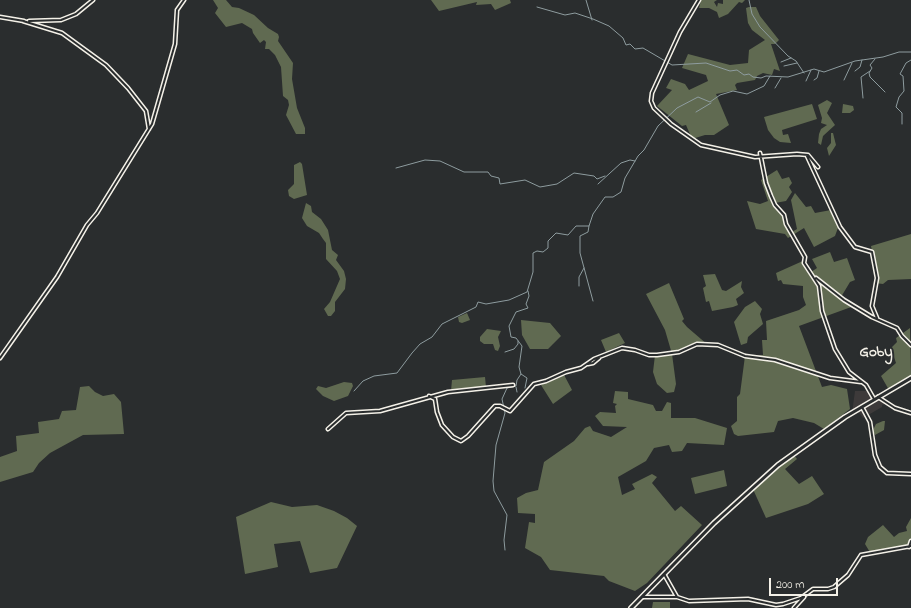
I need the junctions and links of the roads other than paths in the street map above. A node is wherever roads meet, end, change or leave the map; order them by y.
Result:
1 (93, 0) edge
2 (184, 0) edge
3 (699, 0) edge
4 (0, 17) edge
5 (23, 21) junction
6 (149, 129) junction
7 (760, 153) dead end
8 (803, 154) junction
9 (761, 157) junction
10 (818, 167) dead end
11 (812, 274) junction
12 (877, 318) junction
13 (911, 345) edge
14 (0, 358) edge
15 (911, 378) edge
16 (862, 382) junction
17 (513, 385) dead end
18 (429, 396) junction
19 (876, 398) junction
20 (862, 407) junction
21 (911, 413) edge
22 (328, 429) dead end
23 (911, 474) edge
24 (911, 541) edge
25 (910, 547) edge
26 (664, 574) junction
27 (805, 596) junction
28 (642, 597) junction
29 (677, 597) junction
30 (774, 604) junction
31 (631, 608) edge
32 (777, 608) edge
33 (794, 608) edge

1 - 5 street
2 - 6 street
3 - 9 street
4 - 5 street
5 - 6 street
6 - 14 street
7 - 9 street
8 - 9 street
8 - 10 street
8 - 12 street
9 - 11 street
11 - 12 street
11 - 16 street
12 - 13 street
15 - 19 main road
16 - 18 street
16 - 19 street
17 - 18 street
18 - 22 street
19 - 20 main road
19 - 21 street
20 - 23 street
20 - 26 main road
24 - 25 street
25 - 27 street
26 - 28 main road
26 - 29 street
27 - 30 street
27 - 33 street
28 - 29 street
28 - 31 main road
29 - 30 street
30 - 32 street

